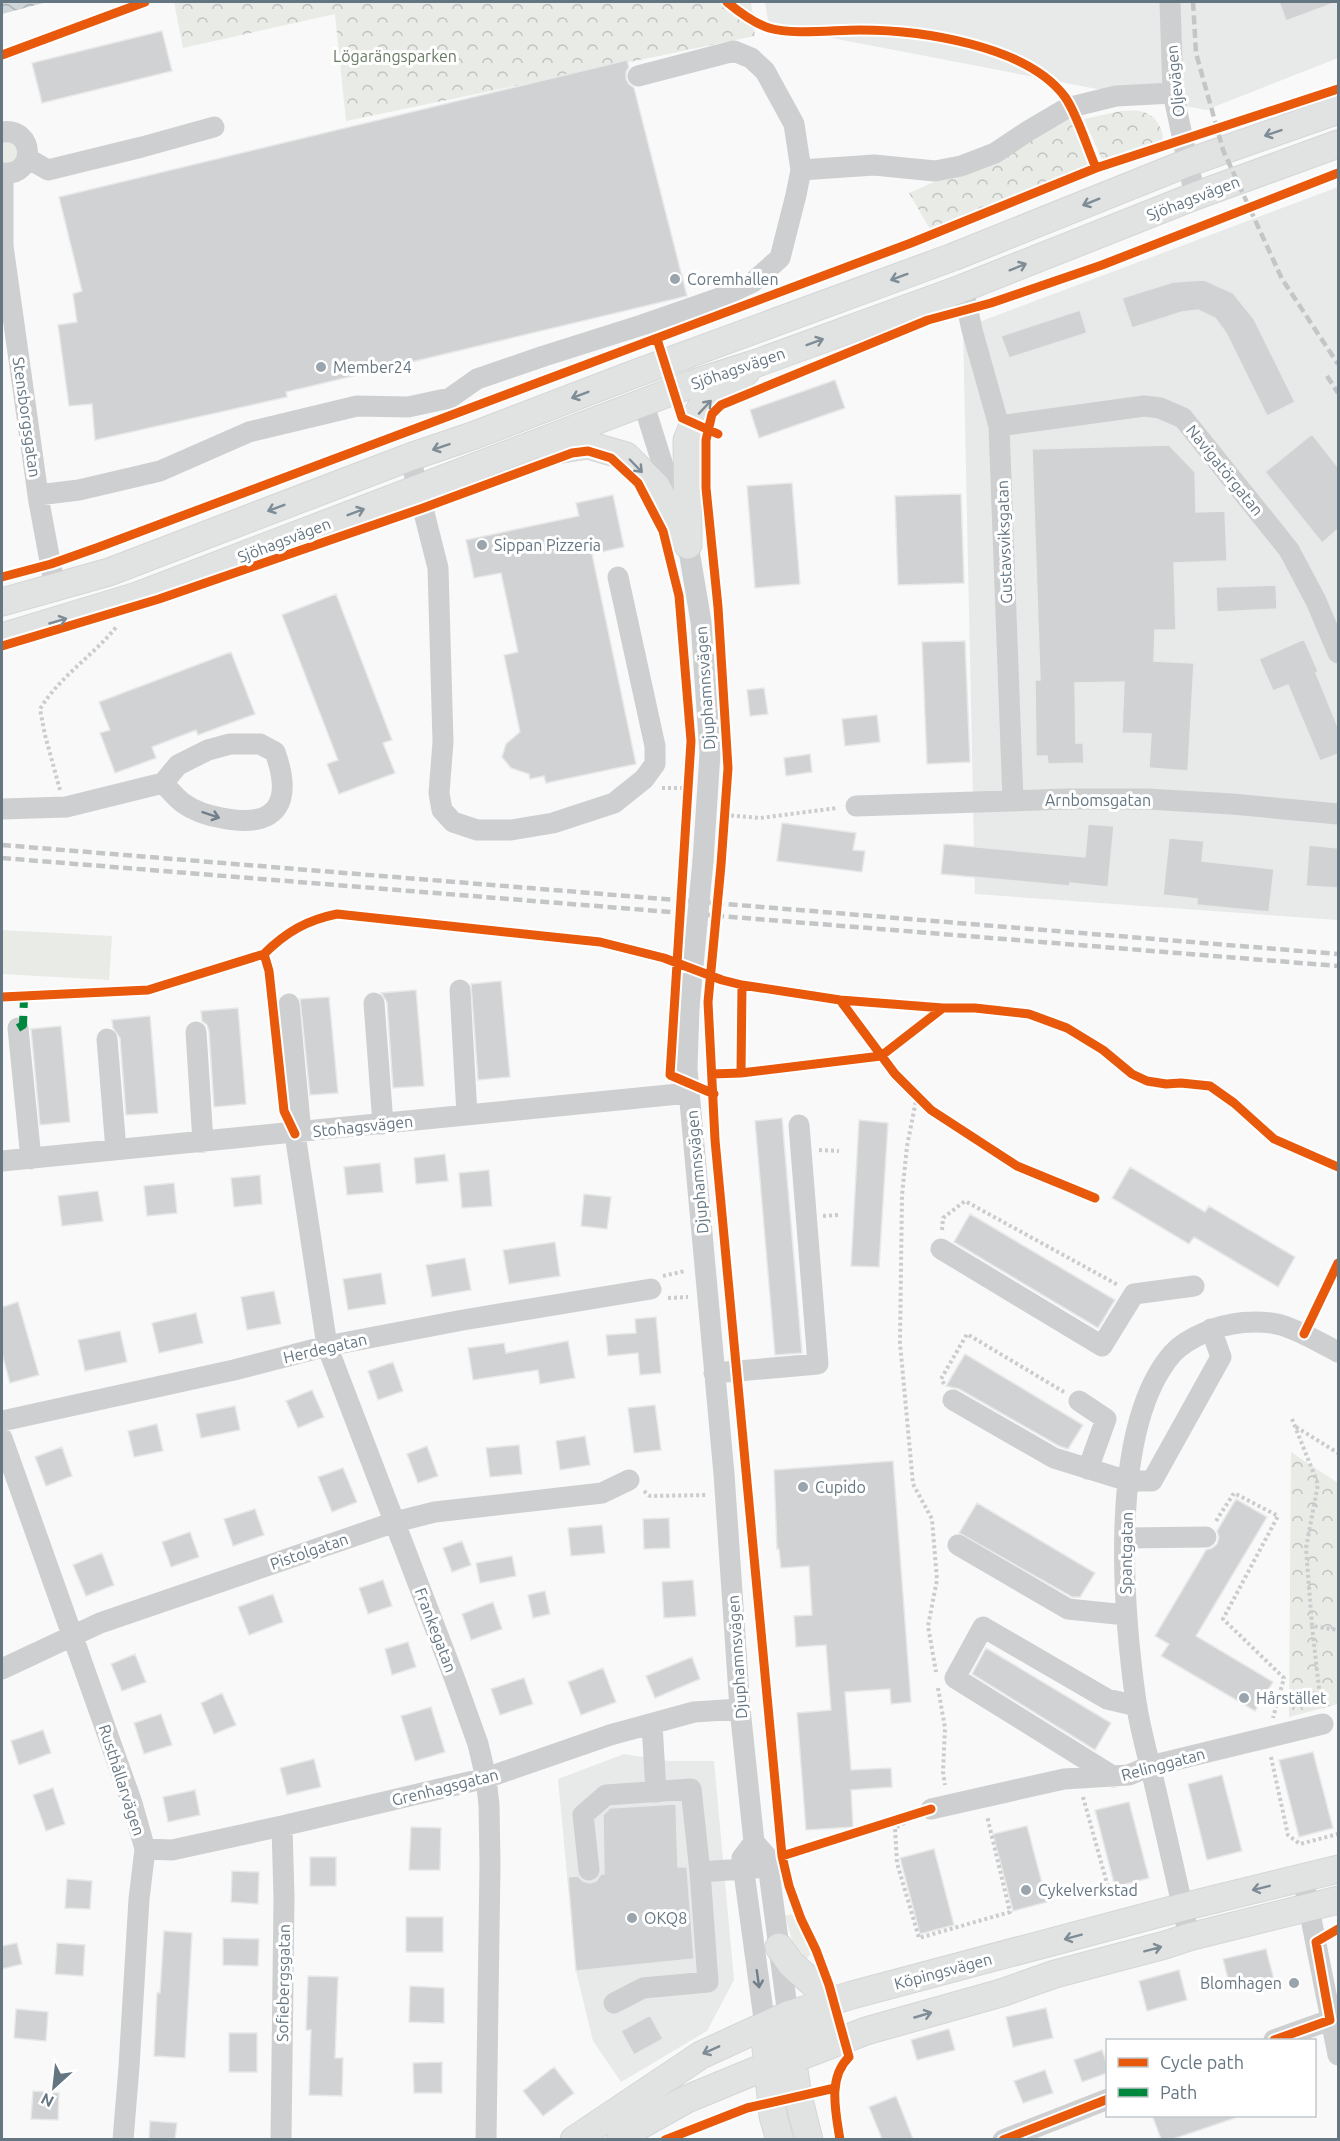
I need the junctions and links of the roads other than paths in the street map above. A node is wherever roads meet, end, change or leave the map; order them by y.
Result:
1 (1170, 2) edge
2 (638, 76) dead end
3 (1173, 93) junction
4 (1334, 112) edge
5 (214, 127) dead end
6 (2, 132) edge
7 (1338, 140) edge
8 (1338, 144) edge
9 (27, 158) junction
10 (1187, 163) junction
11 (801, 170) junction
12 (2, 173) edge
13 (1195, 196) junction
14 (2, 246) edge
15 (953, 257) junction
16 (963, 288) junction
17 (829, 302) junction
18 (760, 362) junction
19 (634, 374) junction
20 (12, 381) edge
21 (643, 402) junction
22 (999, 426) junction
23 (410, 457) junction
24 (501, 458) junction
25 (419, 488) junction
26 (38, 495) junction
27 (688, 545) junction
28 (262, 548) junction
29 (618, 577) dead end
30 (55, 588) junction
31 (2, 602) edge
32 (2, 632) edge
33 (2, 637) edge
34 (1338, 653) edge
35 (163, 783) junction
36 (1013, 801) junction
37 (856, 806) road end
38 (2, 809) edge
39 (1338, 814) edge
40 (460, 990) dead end
41 (374, 1003) dead end
42 (289, 1004) dead end
43 (18, 1028) dead end
44 (196, 1032) dead end
45 (107, 1039) dead end
46 (689, 1093) junction
47 (467, 1116) junction
48 (383, 1124) junction
49 (799, 1125) dead end
50 (298, 1133) junction
51 (203, 1142) junction
52 (116, 1150) junction
53 (32, 1159) junction
54 (2, 1161) edge
55 (941, 1249) road end
56 (1194, 1286) dead end
57 (651, 1289) dead end
58 (1211, 1329) junction
59 (327, 1346) junction
60 (1338, 1352) edge
61 (714, 1373) junction
62 (953, 1400) road end
63 (1079, 1401) road end
64 (2, 1421) edge
65 (2, 1438) edge
66 (1088, 1468) junction
67 (628, 1480) road end
68 (1128, 1481) junction
69 (395, 1522) junction
70 (1206, 1537) road end
71 (1125, 1538) junction
72 (958, 1545) dead end
73 (1126, 1615) junction
74 (72, 1635) junction
75 (2, 1669) edge
76 (1137, 1706) junction
77 (740, 1709) junction
78 (652, 1724) junction
79 (1323, 1724) road end
80 (1150, 1766) junction
81 (1114, 1777) junction
82 (486, 1778) junction
83 (656, 1792) junction
84 (939, 1807) road end
85 (282, 1826) junction
86 (754, 1842) junction
87 (145, 1849) junction
88 (769, 1867) junction
89 (744, 1868) junction
90 (1338, 1869) edge
91 (589, 1870) dead end
92 (700, 1872) junction
93 (1303, 1878) junction
94 (1338, 1900) edge
95 (1183, 1907) junction
96 (1309, 1907) junction
97 (1189, 1937) junction
98 (779, 1947) junction
99 (943, 1971) junction
100 (833, 2001) junction
101 (614, 2003) dead end
102 (1330, 2020) junction
103 (845, 2039) junction
104 (1277, 2039) edge
105 (778, 2041) junction
106 (1338, 2055) edge
107 (1106, 2099) edge
108 (629, 2133) edge
109 (808, 2136) edge
110 (123, 2139) edge
111 (281, 2139) edge
112 (486, 2139) edge
113 (574, 2139) edge
114 (780, 2139) edge
115 (1003, 2139) edge

1 - 3 street, Oljevägen
2 - 11 street
3 - 10 street, Oljevägen
3 - 11 street
4 - 7 main road
4 -> 10 main road, Sjöhagsvägen
5 - 9 street
6 - 9 street
8 - 13 main road, Sjöhagsvägen
9 - 12 street, Stensborgsgatan
10 - 13 street, Oljevägen
10 -> 15 main road, Sjöhagsvägen
11 - 26 street
12 - 14 street, Stensborgsgatan
16 -> 13 main road, Sjöhagsvägen
14 - 20 street, Stensborgsgatan
15 - 16 main road
15 -> 17 main road, Sjöhagsvägen
18 -> 16 main road, Sjöhagsvägen
16 - 22 street, Gustavsviksgatan
17 - 19 main road, Sjöhagsvägen
17 - 21 main road
18 - 21 main road, Sjöhagsvägen
27 -> 18 main road
19 - 21 main road
19 -> 23 main road, Sjöhagsvägen
20 - 26 street, Stensborgsgatan
21 - 24 main road, Sjöhagsvägen
21 - 27 street, Djuphamnsvägen
22 - 34 street, Navigatörgatan
22 - 36 street, Gustavsviksgatan
23 - 25 street
23 -> 30 main road, Sjöhagsvägen
24 - 25 main road, Sjöhagsvägen
24 -> 27 main road
28 -> 25 main road, Sjöhagsvägen
25 - 29 street
26 - 30 street, Stensborgsgatan
27 - 46 street, Djuphamnsvägen, bridge
28 - 30 main road
33 -> 28 main road, Sjöhagsvägen
30 - 31 main road, Sjöhagsvägen
30 - 32 main road
35 -> 35 street
35 - 38 street
36 - 37 street, Arnbomsgatan
36 - 39 street, Arnbomsgatan
40 - 47 street
41 - 48 street
42 - 50 street, Frankegatan
43 - 53 street
44 - 51 street
45 - 52 street
46 - 47 street, Stohagsvägen
46 - 61 street, Djuphamnsvägen
47 - 48 street, Stohagsvägen
48 - 50 street, Stohagsvägen
49 - 61 street
50 - 51 street, Stohagsvägen
50 - 59 street, Frankegatan
51 - 52 street, Stohagsvägen
52 - 53 street, Stohagsvägen
53 - 54 street, Stohagsvägen
55 - 56 street
57 - 59 street, Herdegatan
58 - 60 street, Spantgatan
58 - 68 street, Spantgatan
58 - 68 street
59 - 64 street, Herdegatan
59 - 69 street, Frankegatan
61 - 77 street, Djuphamnsvägen
62 - 66 street
63 - 66 street
65 - 74 street, Rusthållarvägen
66 - 68 street
67 - 69 street, Pistolgatan
68 - 71 street, Spantgatan
69 - 74 street, Pistolgatan
69 - 82 street, Frankegatan
70 - 71 street
71 - 73 street, Spantgatan
72 - 73 street
73 - 76 street, Spantgatan
74 - 75 street, Pistolgatan
74 - 87 street, Rusthållarvägen
76 - 80 street, Spantgatan
76 - 81 street
77 - 78 street, Grenhagsgatan
77 - 86 street, Djuphamnsvägen
78 - 82 street, Grenhagsgatan
78 - 83 street
79 - 80 street, Relinggatan
80 - 81 street, Relinggatan
80 - 95 street, Spantgatan
81 - 84 street, Relinggatan
82 - 85 street, Grenhagsgatan
82 - 112 street, Frankegatan
83 - 91 street
83 - 92 street
85 - 87 street, Grenhagsgatan
85 - 111 street, Sofiebergsgatan
86 - 88 street, Djuphamnsvägen
86 - 89 street, Djuphamnsvägen
87 - 110 street, Rusthållarvägen
88 - 89 street
88 - 98 street, Djuphamnsvägen
89 - 92 street
89 -> 105 street, Djuphamnsvägen
90 - 93 main road, Köpingsvägen
92 - 101 street
93 -> 95 main road, Köpingsvägen
93 - 96 street
94 - 96 main road, Köpingsvägen
95 - 97 street, Spantgatan
95 -> 99 main road, Köpingsvägen
96 - 97 main road, Köpingsvägen
96 - 102 street
103 -> 97 main road, Köpingsvägen
98 - 100 main road
98 - 105 street, Djuphamnsvägen
99 - 100 main road, Köpingsvägen
99 - 105 main road
100 - 105 main road, Köpingsvägen
102 - 104 street
102 - 106 street
103 - 105 main road, Köpingsvägen
103 - 109 main road
105 - 108 main road
105 - 109 main road
105 -> 113 main road, Köpingsvägen
105 - 114 main road
107 - 115 street

